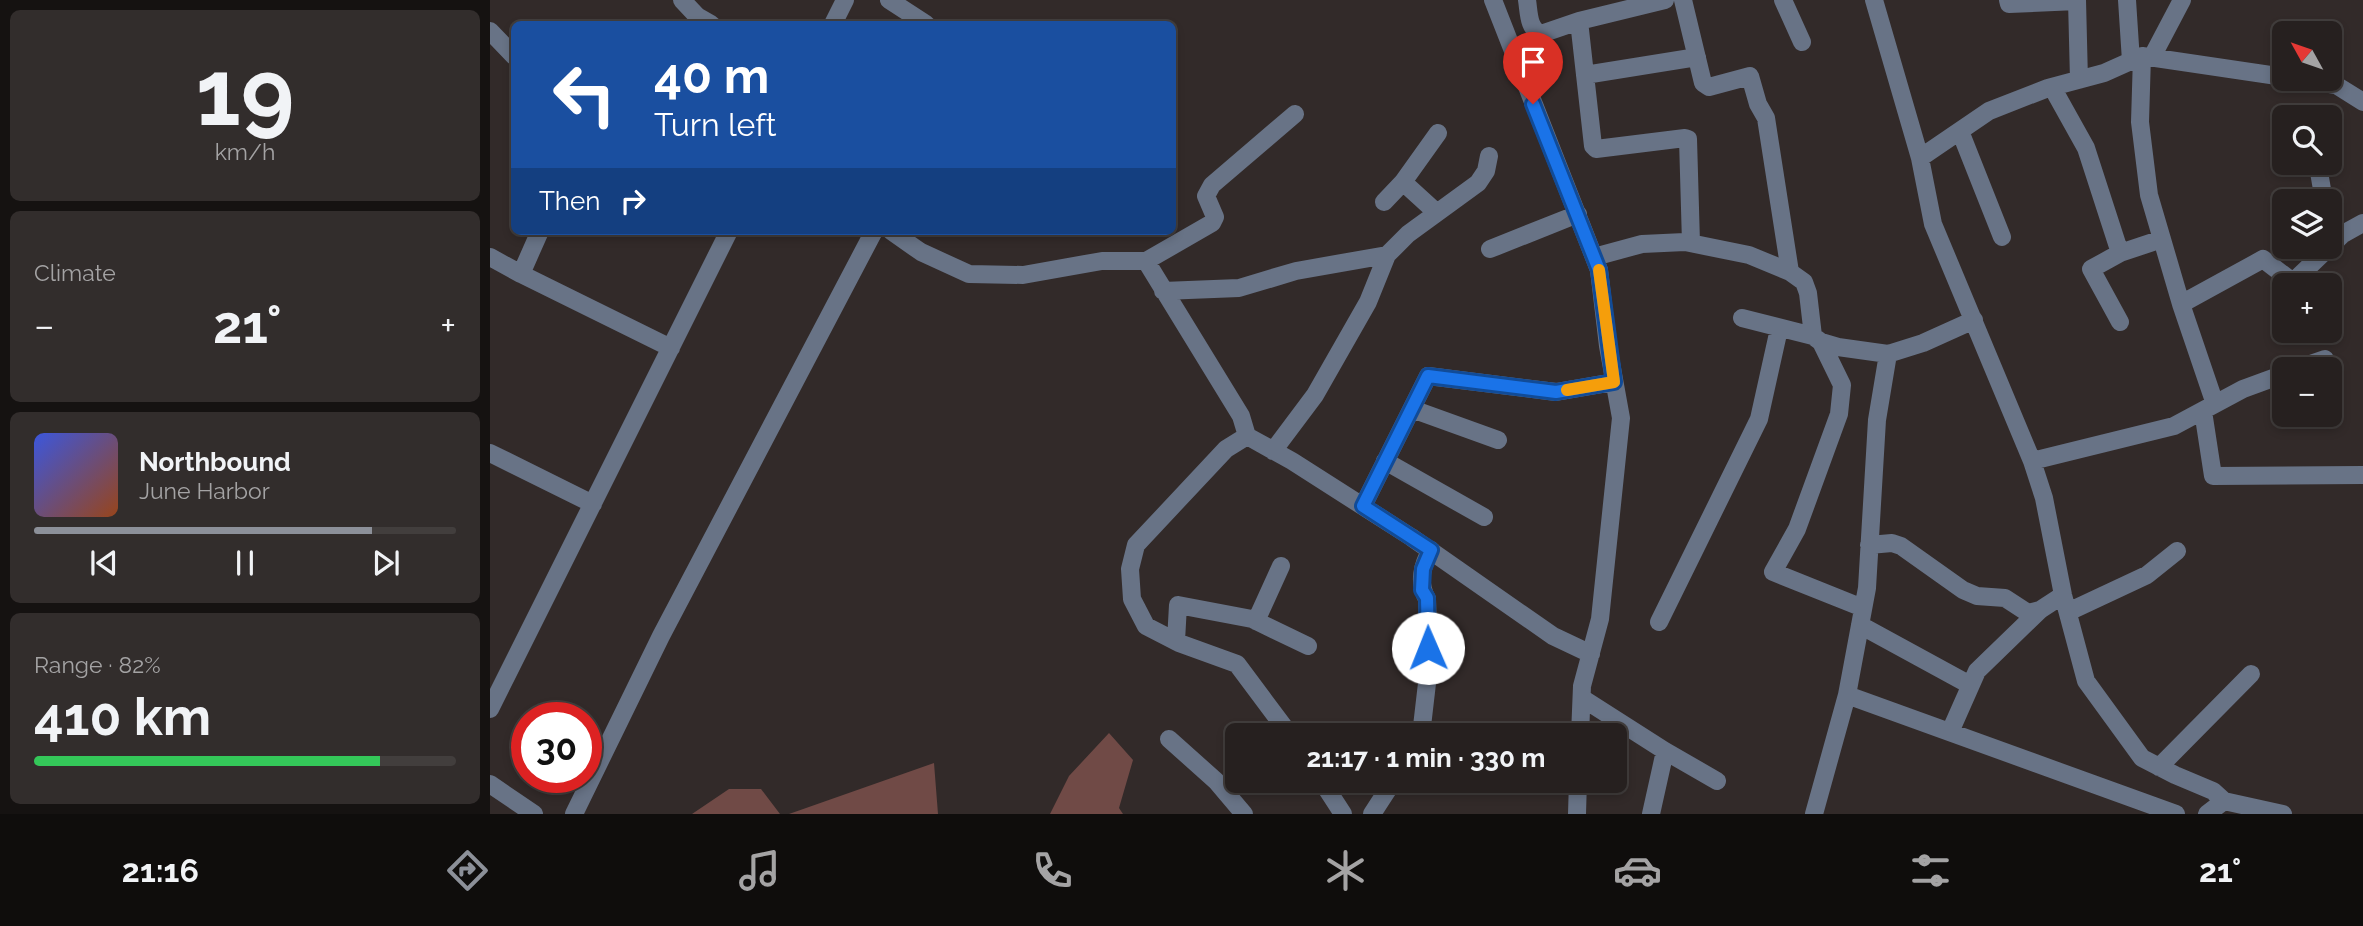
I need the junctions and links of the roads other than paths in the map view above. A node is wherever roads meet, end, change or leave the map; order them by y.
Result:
1 (681, 0) edge
2 (845, 0) edge
3 (889, 0) edge
4 (1493, 0) edge
5 (1527, 0) edge
6 (1665, 0) edge
7 (1683, 0) edge
8 (1783, 0) edge
9 (1874, 0) edge
10 (2008, 0) edge
11 (2127, 0) edge
12 (2182, 0) edge
13 (2077, 1) edge
14 (706, 21) edge
15 (834, 21) edge
16 (921, 21) edge
17 (1579, 21) junction
18 (490, 31) edge
19 (1802, 42) dead end
20 (511, 53) edge
21 (1697, 57) junction
22 (2142, 58) junction
23 (2272, 74) edge
24 (1585, 75) junction
25 (2079, 79) junction
26 (2052, 87) junction
27 (2342, 89) edge
28 (2363, 102) edge
29 (1295, 114) dead end
30 (1960, 131) junction
31 (1438, 133) dead end
32 (1489, 156) dead end
33 (1920, 158) junction
34 (1403, 181) junction
35 (1384, 202) dead end
36 (1437, 214) junction
37 (1578, 214) junction
38 (2363, 223) edge
39 (538, 235) edge
40 (727, 235) edge
41 (872, 235) edge
42 (897, 235) edge
43 (2342, 236) edge
44 (2001, 237) dead end
45 (2162, 239) junction
46 (1691, 243) junction
47 (1490, 249) dead end
48 (2120, 253) junction
49 (1387, 255) junction
50 (490, 257) edge
51 (1594, 257) junction
52 (2317, 259) edge
53 (1146, 261) junction
54 (1790, 272) junction
55 (521, 274) junction
56 (1163, 291) junction
57 (2181, 304) junction
58 (1742, 318) dead end
59 (1974, 320) junction
60 (2120, 322) dead end
61 (1779, 329) junction
62 (1816, 339) junction
63 (671, 348) junction
64 (1888, 354) junction
65 (2272, 378) edge
66 (1614, 382) junction
67 (2209, 407) junction
68 (1412, 409) junction
69 (1247, 436) junction
70 (1498, 440) dead end
71 (1273, 451) junction
72 (490, 453) edge
73 (1385, 461) junction
74 (2032, 461) junction
75 (2363, 475) edge
76 (593, 504) junction
77 (1363, 506) junction
78 (1484, 517) dead end
79 (1870, 545) junction
80 (1431, 550) junction
81 (2177, 551) dead end
82 (1281, 566) dead end
83 (2066, 604) junction
84 (2040, 610) junction
85 (1861, 617) junction
86 (1256, 621) junction
87 (1659, 622) dead end
88 (1176, 641) junction
89 (1308, 646) dead end
90 (1591, 654) junction
91 (2251, 674) dead end
92 (1970, 685) junction
93 (1847, 695) junction
94 (1582, 698) junction
95 (490, 709) edge
96 (1282, 723) edge
97 (1422, 723) edge
98 (1581, 723) edge
99 (1950, 732) junction
100 (1169, 739) dead end
101 (1665, 751) junction
102 (2159, 767) junction
103 (1717, 781) dead end
104 (490, 784) edge
105 (1329, 793) edge
106 (1386, 793) edge
107 (1578, 793) edge
108 (2224, 801) junction
109 (534, 814) edge
110 (574, 814) edge
111 (1244, 814) edge
112 (1343, 814) edge
113 (1372, 814) edge
114 (1577, 814) edge
115 (1651, 814) edge
116 (1814, 814) edge
117 (2176, 814) edge
118 (2207, 814) edge
119 (2283, 814) edge

1 - 14 street
2 - 15 street
3 - 16 street
4 - 37 street
5 - 17 street
6 - 17 street
7 - 21 street
8 - 19 street
9 - 33 street
10 - 13 street
11 - 22 street
12 - 22 street
13 - 25 street
17 - 24 street
18 - 20 street
21 - 24 street
21 - 54 street
22 - 23 street
22 - 25 street
22 - 45 street
24 - 46 street
25 - 26 street
26 - 30 street
26 - 48 street
27 - 28 street
29 - 53 street
30 - 33 street
30 - 44 street
31 - 34 street
32 - 36 street
33 - 59 street
34 - 35 street
34 - 36 street
36 - 49 street
37 - 47 street
37 - 51 street
38 - 43 street
39 - 55 street
40 - 63 street
41 - 110 street
42 - 53 street
45 - 48 street
45 - 57 street
46 - 51 street
46 - 54 street
48 - 60 street
49 - 56 street
49 - 71 street
50 - 55 street
51 - 66 street
52 - 57 street
53 - 56 street
54 - 62 street
55 - 63 street
56 - 69 street
57 - 67 street
58 - 61 street
59 - 64 street
59 - 74 street
61 - 62 street
61 - 87 street
62 - 64 street
62 - 85 street
63 - 76 street
64 - 79 street
65 - 67 street
66 - 68 street
66 - 90 street
67 - 74 street
67 - 75 street
68 - 70 street
68 - 73 street
69 - 71 street
69 - 88 street
71 - 77 street
72 - 76 street
73 - 77 street
73 - 78 street
74 - 83 street
76 - 95 street
77 - 80 street
79 - 84 street
79 - 85 street
80 - 90 street
80 - 97 street
81 - 83 street
82 - 86 street
83 - 84 street
83 - 102 street
84 - 92 street
85 - 92 street
85 - 93 street
86 - 88 street
86 - 89 street
88 - 96 street
90 - 94 street
91 - 102 street
92 - 99 street
93 - 99 street
93 - 116 street
94 - 98 street
94 - 101 street
99 - 117 street
100 - 111 street
101 - 103 street
101 - 115 street
102 - 108 street
104 - 109 street
105 - 112 street
106 - 113 street
107 - 114 street
108 - 118 street
108 - 119 street

